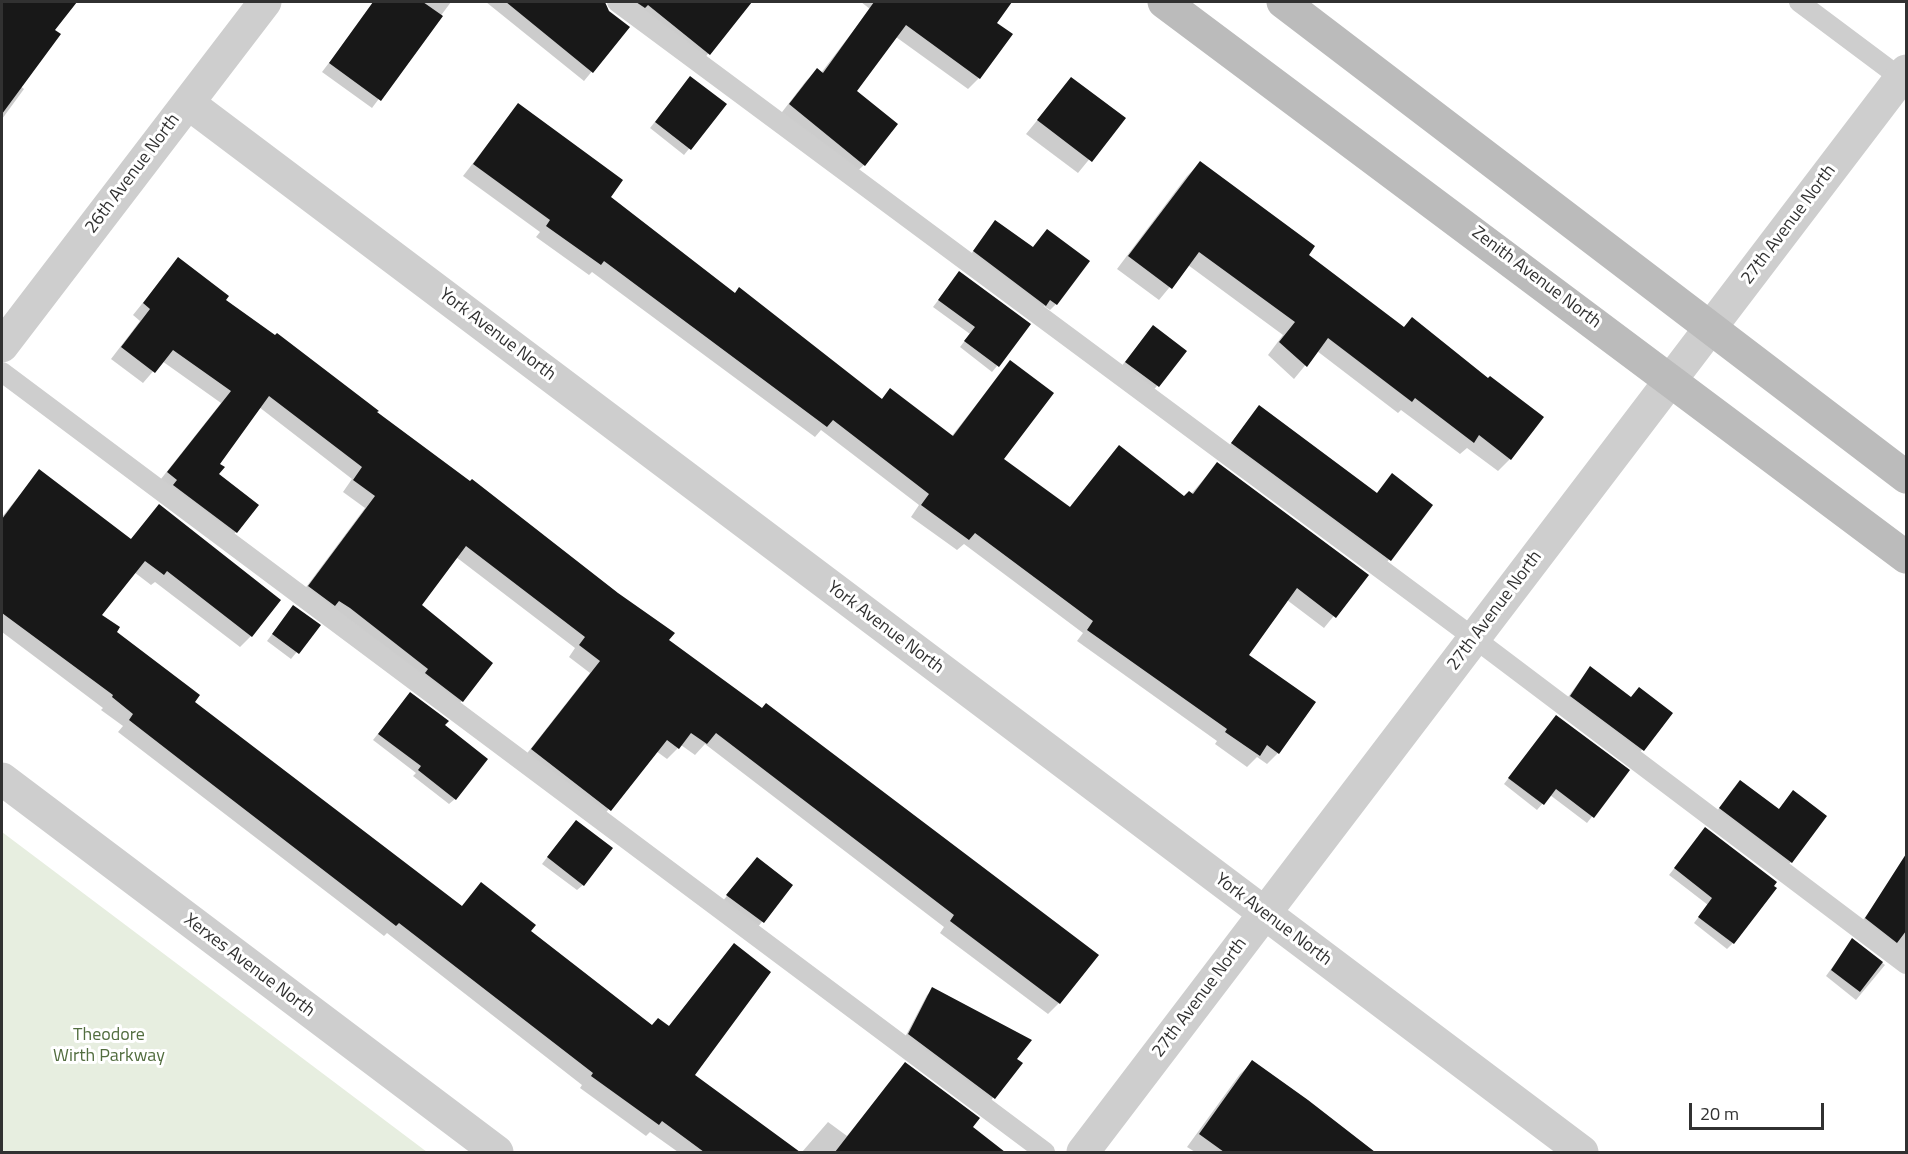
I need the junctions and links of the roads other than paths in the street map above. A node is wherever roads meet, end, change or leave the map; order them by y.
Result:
1 (266, 2) edge
2 (617, 2) edge
3 (1164, 2) edge
4 (1283, 2) edge
5 (1799, 2) edge
6 (1905, 77) edge
7 (188, 103) junction
8 (1710, 328) junction
9 (2, 346) edge
10 (2, 372) edge
11 (1672, 380) junction
12 (1906, 477) edge
13 (1906, 557) edge
14 (1474, 638) junction
15 (2, 779) edge
16 (1265, 913) junction
17 (1906, 964) edge
18 (497, 1152) edge
19 (1045, 1152) edge
20 (1083, 1152) edge
21 (1582, 1152) edge

1 - 7 street, 26th Avenue North
2 - 14 lane
3 - 11 street, Zenith Avenue North
4 - 8 street
5 - 6 lane
6 - 8 street, 27th Avenue North
7 - 9 street, 26th Avenue North
7 - 16 street, York Avenue North
8 - 11 street, 27th Avenue North
8 - 12 street
10 - 19 lane
11 - 13 street, Zenith Avenue North
11 - 14 street, 27th Avenue North
14 - 16 street, 27th Avenue North
14 - 17 lane
15 - 18 street, Xerxes Avenue North
16 - 20 street, 27th Avenue North
16 - 21 street, York Avenue North

